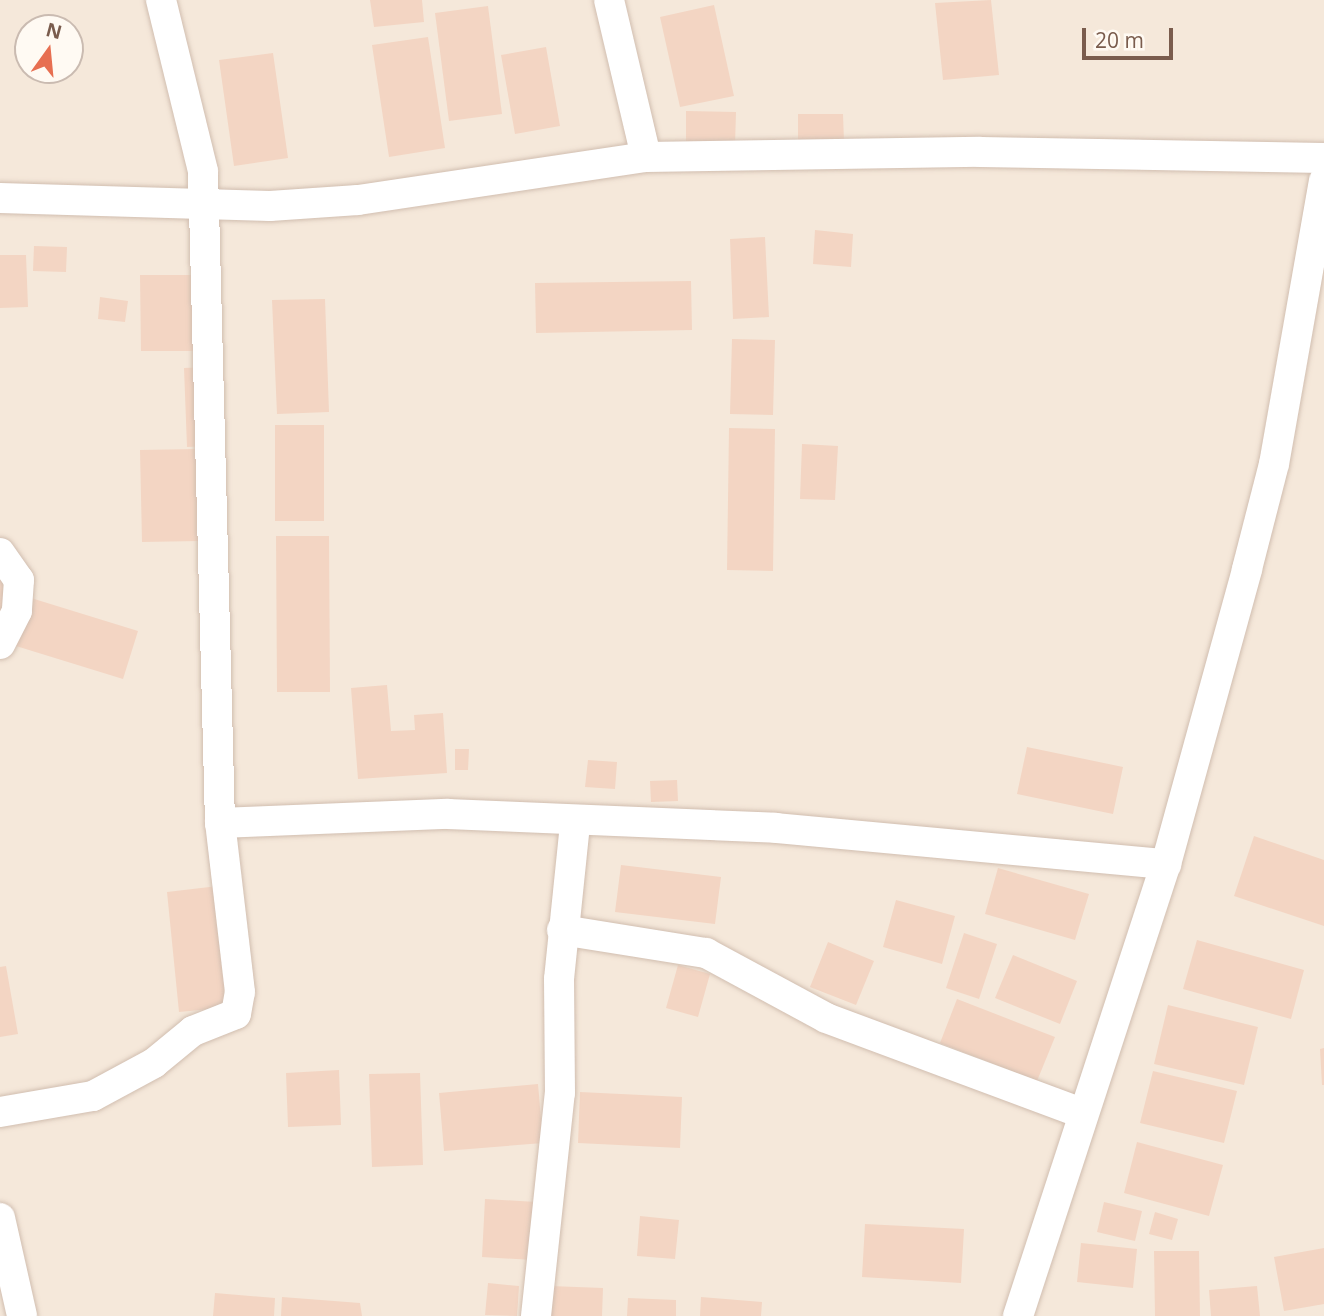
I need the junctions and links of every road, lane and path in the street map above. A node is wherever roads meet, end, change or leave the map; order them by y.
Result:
1 (161, 0) edge
2 (609, 0) edge
3 (646, 157) junction
4 (1324, 158) edge
5 (1324, 181) edge
6 (0, 198) edge
7 (206, 202) junction
8 (0, 553) edge
9 (0, 644) edge
10 (220, 823) junction
11 (575, 823) junction
12 (1166, 864) junction
13 (562, 930) junction
14 (0, 1112) edge
15 (1082, 1114) junction
16 (0, 1218) edge
17 (22, 1316) edge
18 (536, 1316) edge
19 (1018, 1316) edge

1 - 7 street
2 - 3 street
3 - 4 street
3 - 7 street
5 - 12 street
6 - 7 street
7 - 10 street
8 - 9 street
10 - 11 street
10 - 14 street
11 - 12 street
11 - 13 street
12 - 15 street
13 - 15 street
13 - 18 street
15 - 19 street
16 - 17 street

